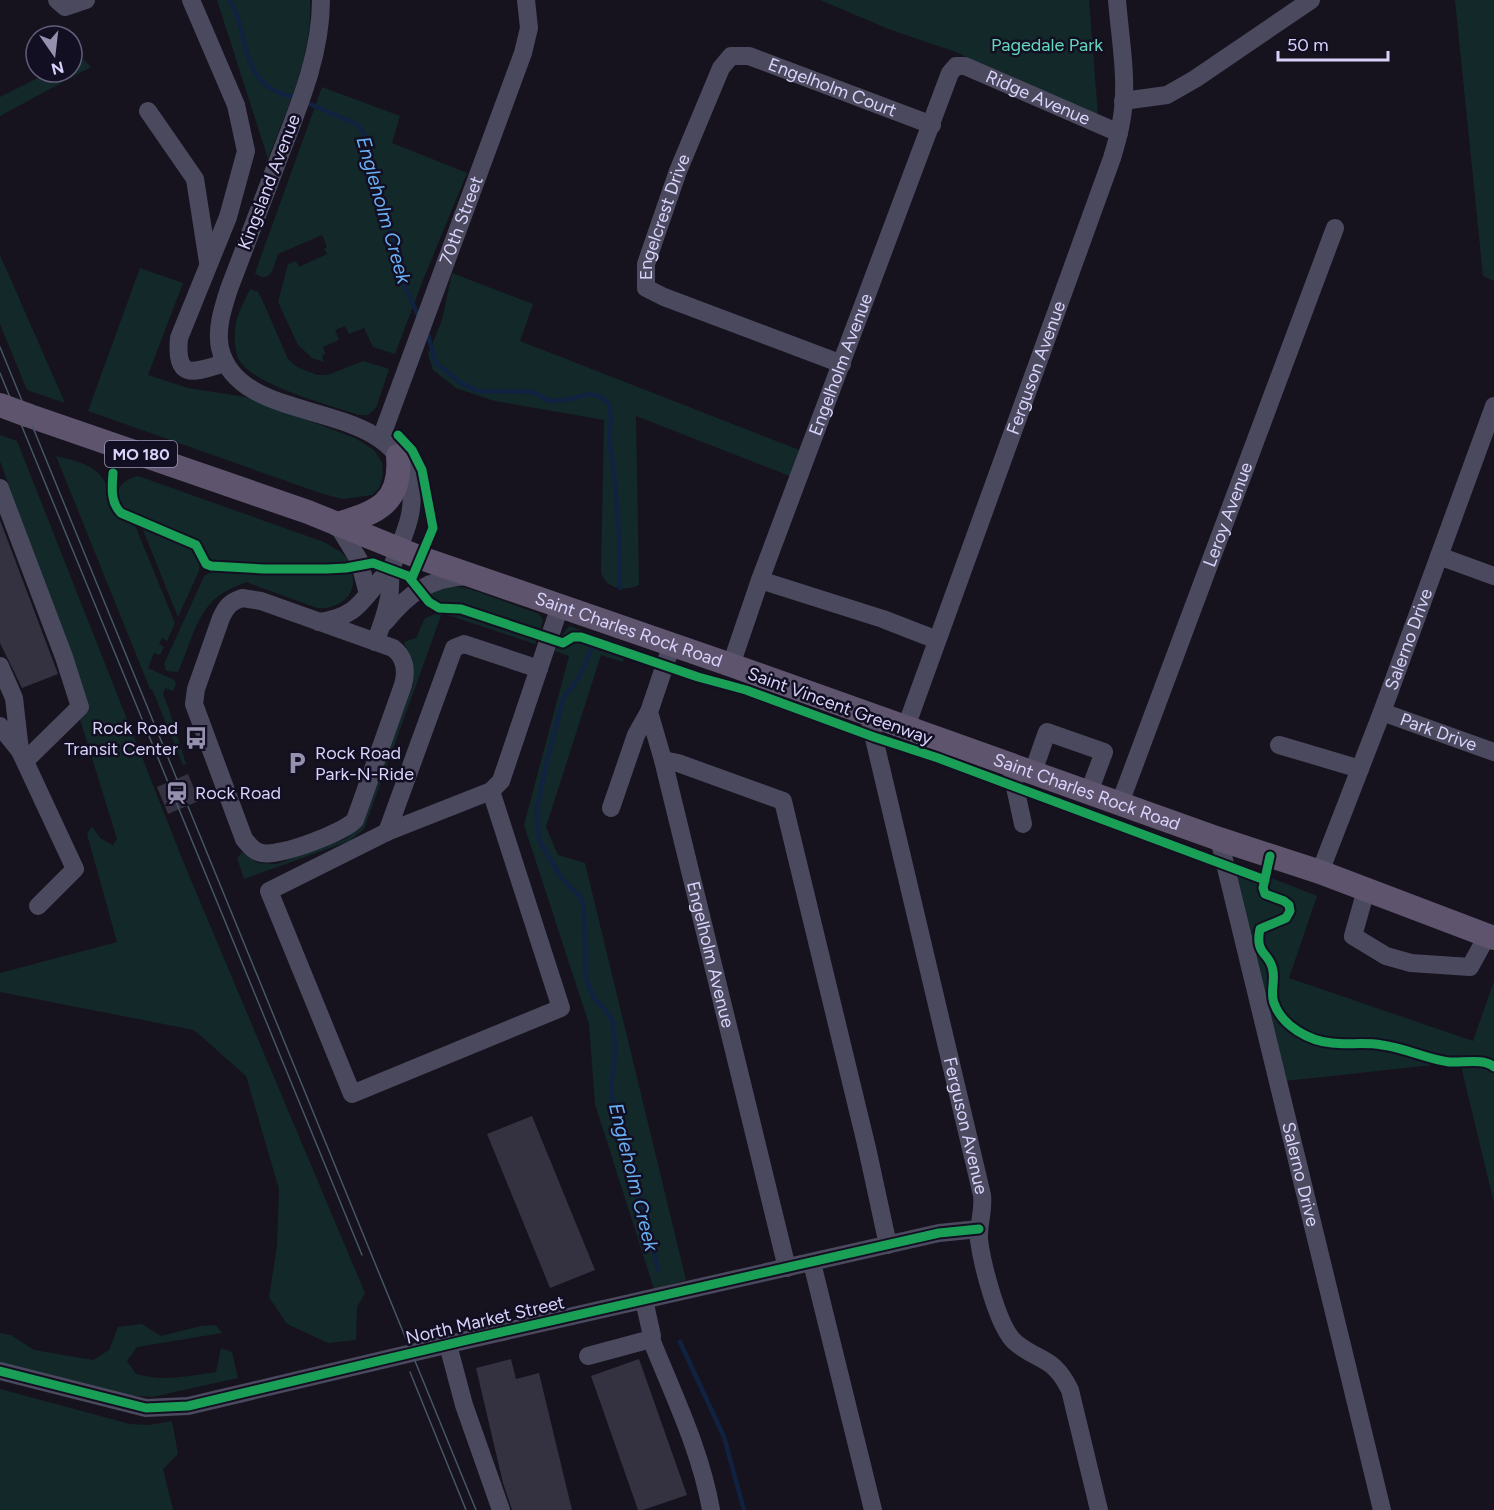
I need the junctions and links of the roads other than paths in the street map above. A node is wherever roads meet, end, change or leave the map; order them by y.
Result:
1 (57, 0) edge
2 (86, 0) edge
3 (191, 0) edge
4 (321, 0) edge
5 (526, 0) edge
6 (1117, 0) edge
7 (1311, 0) edge
8 (731, 56) joint
9 (956, 66) joint
10 (1123, 101) junction
11 (148, 111) dead end
12 (932, 125) junction
13 (1119, 133) junction
14 (1335, 228) dead end
15 (208, 264) junction
16 (225, 363) junction
17 (842, 364) junction
18 (0, 405) edge
19 (1494, 406) edge
20 (381, 438) junction
21 (398, 456) junction
22 (0, 488) edge
23 (337, 524) junction
24 (1439, 556) junction
25 (395, 559) junction
26 (473, 575) junction
27 (1494, 576) edge
28 (760, 580) junction
29 (368, 594) junction
30 (560, 606) junction
31 (319, 622) junction
32 (378, 635) junction
33 (938, 640) junction
34 (672, 644) junction
35 (731, 665) junction
36 (0, 666) edge
37 (539, 669) junction
38 (649, 712) junction
39 (1382, 712) junction
40 (868, 713) junction
41 (0, 726) edge
42 (906, 727) junction
43 (1279, 745) dead end
44 (1494, 752) edge
45 (22, 756) junction
46 (663, 760) junction
47 (1010, 764) junction
48 (1360, 769) junction
49 (1034, 772) junction
50 (491, 792) junction
51 (1089, 792) junction
52 (1120, 803) junction
53 (611, 808) dead end
54 (1023, 824) dead end
55 (387, 831) junction
56 (1219, 839) junction
57 (1320, 872) junction
58 (1366, 890) junction
59 (38, 906) dead end
60 (1491, 937) edge
61 (979, 1229) junction
62 (888, 1245) junction
63 (812, 1263) junction
64 (787, 1268) junction
65 (644, 1300) junction
66 (651, 1339) junction
67 (448, 1345) junction
68 (588, 1356) dead end
69 (0, 1371) edge
70 (501, 1510) edge
71 (711, 1510) edge
72 (873, 1510) edge
73 (1100, 1510) edge
74 (1382, 1510) edge

1 - 2 street
3 - 15 street
4 - 16 street, Kingsland Avenue
5 - 20 street, 70th Street
6 - 10 street, Ferguson Avenue
7 - 10 street
8 - 12 street, Engelholm Court
8 - 17 street, Engelcrest Drive
9 - 12 street, Engelholm Avenue
9 - 13 street, Ridge Avenue
10 - 13 street, Ferguson Avenue
11 - 15 street
12 - 17 street, Engelholm Avenue
13 - 33 street, Ferguson Avenue
14 - 52 street, Leroy Avenue
15 - 16 street
16 - 20 street
17 - 28 street, Engelholm Avenue
18 - 23 main road, Saint Charles Rock Road / MO 180, bridge
19 - 24 street, Salerno Drive
20 - 21 street
21 - 23 main road
21 - 25 street
22 - 45 street
23 - 25 main road, Saint Charles Rock Road / MO 180
23 - 29 street
24 - 27 street
24 - 39 street, Salerno Drive
25 - 26 main road, Saint Charles Rock Road / MO 180
25 - 29 street
25 - 32 street
26 - 30 main road, Saint Charles Rock Road / MO 180
26 - 32 street
28 - 33 street
28 - 35 street, Engelholm Avenue
29 - 31 street
30 - 34 main road, Saint Charles Rock Road / MO 180
30 - 37 street
31 - 32 street
31 - 32 street
33 - 42 street, Ferguson Avenue
34 - 35 main road, Saint Charles Rock Road / MO 180
34 - 38 street
35 - 40 main road, Saint Charles Rock Road / MO 180
36 - 45 street
37 - 50 street
37 - 55 street
38 - 46 street, Engelholm Avenue
38 - 53 street
39 - 44 street, Park Drive
39 - 48 street, Salerno Drive
40 - 42 main road, Saint Charles Rock Road / MO 180
40 - 61 street, Ferguson Avenue
41 - 45 street
42 - 47 main road, Saint Charles Rock Road / MO 180
43 - 48 street
45 - 59 street
46 - 62 street
46 - 64 street, Engelholm Avenue
47 - 49 main road, Saint Charles Rock Road / MO 180
47 - 54 street
48 - 57 street, Salerno Drive
49 - 51 main road, Saint Charles Rock Road / MO 180
49 - 51 street
50 - 55 street
50 - 55 street
51 - 52 main road, Saint Charles Rock Road / MO 180
52 - 56 main road, Saint Charles Rock Road / MO 180
56 - 57 main road, Saint Charles Rock Road / MO 180
56 - 74 street, Salerno Drive
57 - 58 main road, Saint Charles Rock Road / MO 180
58 - 60 main road, Saint Charles Rock Road / MO 180
58 - 60 street
61 - 62 street, North Market Street
61 - 73 street, Ferguson Avenue
62 - 63 street, North Market Street
63 - 64 street, North Market Street
63 - 72 street
64 - 65 street, North Market Street
65 - 66 street
65 - 67 street, North Market Street
66 - 68 street
66 - 71 street
67 - 69 street, North Market Street
67 - 70 street

